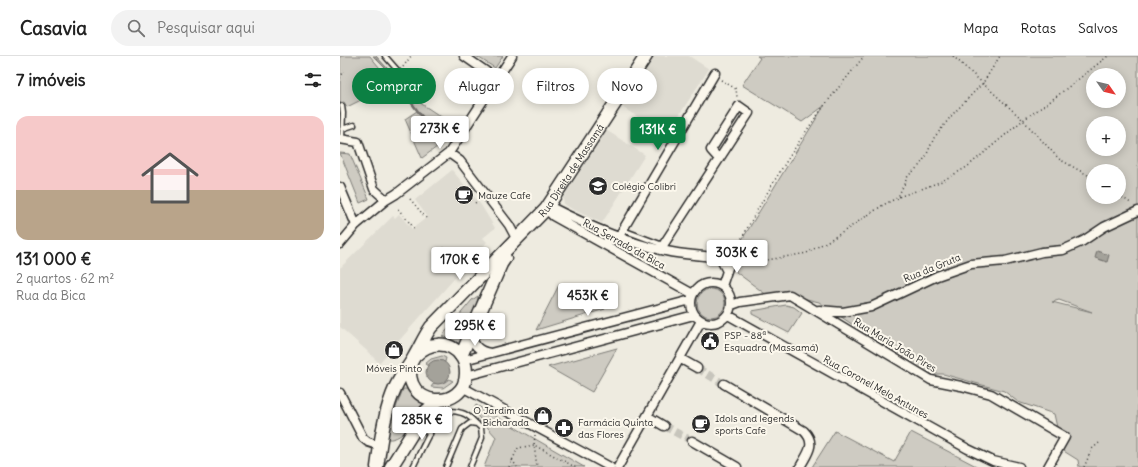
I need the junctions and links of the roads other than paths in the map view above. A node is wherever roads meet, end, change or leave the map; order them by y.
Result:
1 (385, 56) edge
2 (464, 56) edge
3 (512, 56) edge
4 (646, 56) edge
5 (396, 68) edge
6 (480, 68) edge
7 (504, 68) edge
8 (714, 75) road end
9 (481, 104) edge
10 (342, 106) dead end
11 (354, 125) dead end
12 (342, 129) junction
13 (341, 139) edge
14 (449, 153) junction
15 (718, 160) junction
16 (340, 187) edge
17 (386, 200) junction
18 (547, 207) junction
19 (1138, 211) edge
20 (356, 225) junction
21 (622, 230) junction
22 (618, 238) junction
23 (517, 240) junction
24 (340, 244) edge
25 (605, 244) junction
26 (662, 247) junction
27 (732, 256) road end
28 (727, 271) junction
29 (722, 286) junction
30 (692, 297) junction
31 (732, 305) junction
32 (816, 309) junction
33 (694, 315) junction
34 (728, 315) junction
35 (702, 321) junction
36 (471, 332) junction
37 (490, 353) junction
38 (414, 358) junction
39 (462, 358) junction
40 (680, 359) junction
41 (696, 368) tunnel mouth
42 (464, 381) junction
43 (724, 384) tunnel mouth
44 (340, 393) edge
45 (438, 401) junction
46 (647, 416) junction
47 (477, 424) junction
48 (417, 426) junction
49 (664, 426) tunnel mouth
50 (430, 434) junction
51 (692, 441) tunnel mouth
52 (380, 446) junction
53 (402, 449) junction
54 (377, 467) edge
55 (391, 467) edge
56 (413, 467) edge
57 (446, 467) edge
58 (470, 467) edge
59 (610, 467) edge
60 (618, 467) edge
61 (737, 467) edge
62 (800, 467) edge
63 (1019, 467) edge
64 (1048, 467) edge

1 - 5 lane
2 - 6 street
3 - 7 street
4 - 18 main road, Rua Direita de Massamá
8 - 21 street
9 - 14 street
10 - 12 lane
11 - 12 lane
12 - 13 lane
13 - 17 street
14 - 17 street
14 - 23 street
15 - 15 street
15 - 26 street
16 - 20 street
17 - 20 street
18 - 22 street, Rua Serrado da Bica
18 - 23 main road, Rua Direita de Massamá
18 - 25 street, Rua Serrado da Bica
19 - 32 street, Rua da Gruta
20 - 24 street
21 - 22 street
21 - 26 lane
22 - 25 street
22 - 26 street, Rua Serrado da Bica
23 - 36 main road, Rua Direita de Massamá
23 - 38 main road, Rua Direita de Massamá
25 - 30 street, Rua Serrado da Bica
26 - 28 street, Rua Serrado da Bica
27 - 28 street
28 - 29 street
29 - 30 street
29 - 31 street
30 - 33 street
30 - 37 street
31 - 32 street, Rua da Gruta
31 - 34 street
32 - 64 street, Rua Maria João Pires
33 - 35 street
33 - 42 street
34 - 35 street
34 - 63 street, Rua Coronel Melo Antunes
35 - 40 street
36 - 37 street
36 - 39 main road, Rua Direita de Massamá
37 - 39 street
38 - 39 main road, Rua Direita de Massamá
38 - 45 main road, Rua Direita de Massamá
38 - 52 main road, Rua Direita de Massamá
39 - 42 main road, Rua Direita de Massamá
40 - 41 street
40 - 46 street
42 - 45 main road
42 - 59 street
43 - 62 street
44 - 52 street
45 - 48 main road
46 - 49 street
46 - 60 street
47 - 50 lane
47 - 57 lane
47 - 58 lane
48 - 50 lane
48 - 53 main road
50 - 56 lane
51 - 61 street
52 - 53 main road
52 - 54 main road, Rua Direita de Massamá
53 - 55 main road

